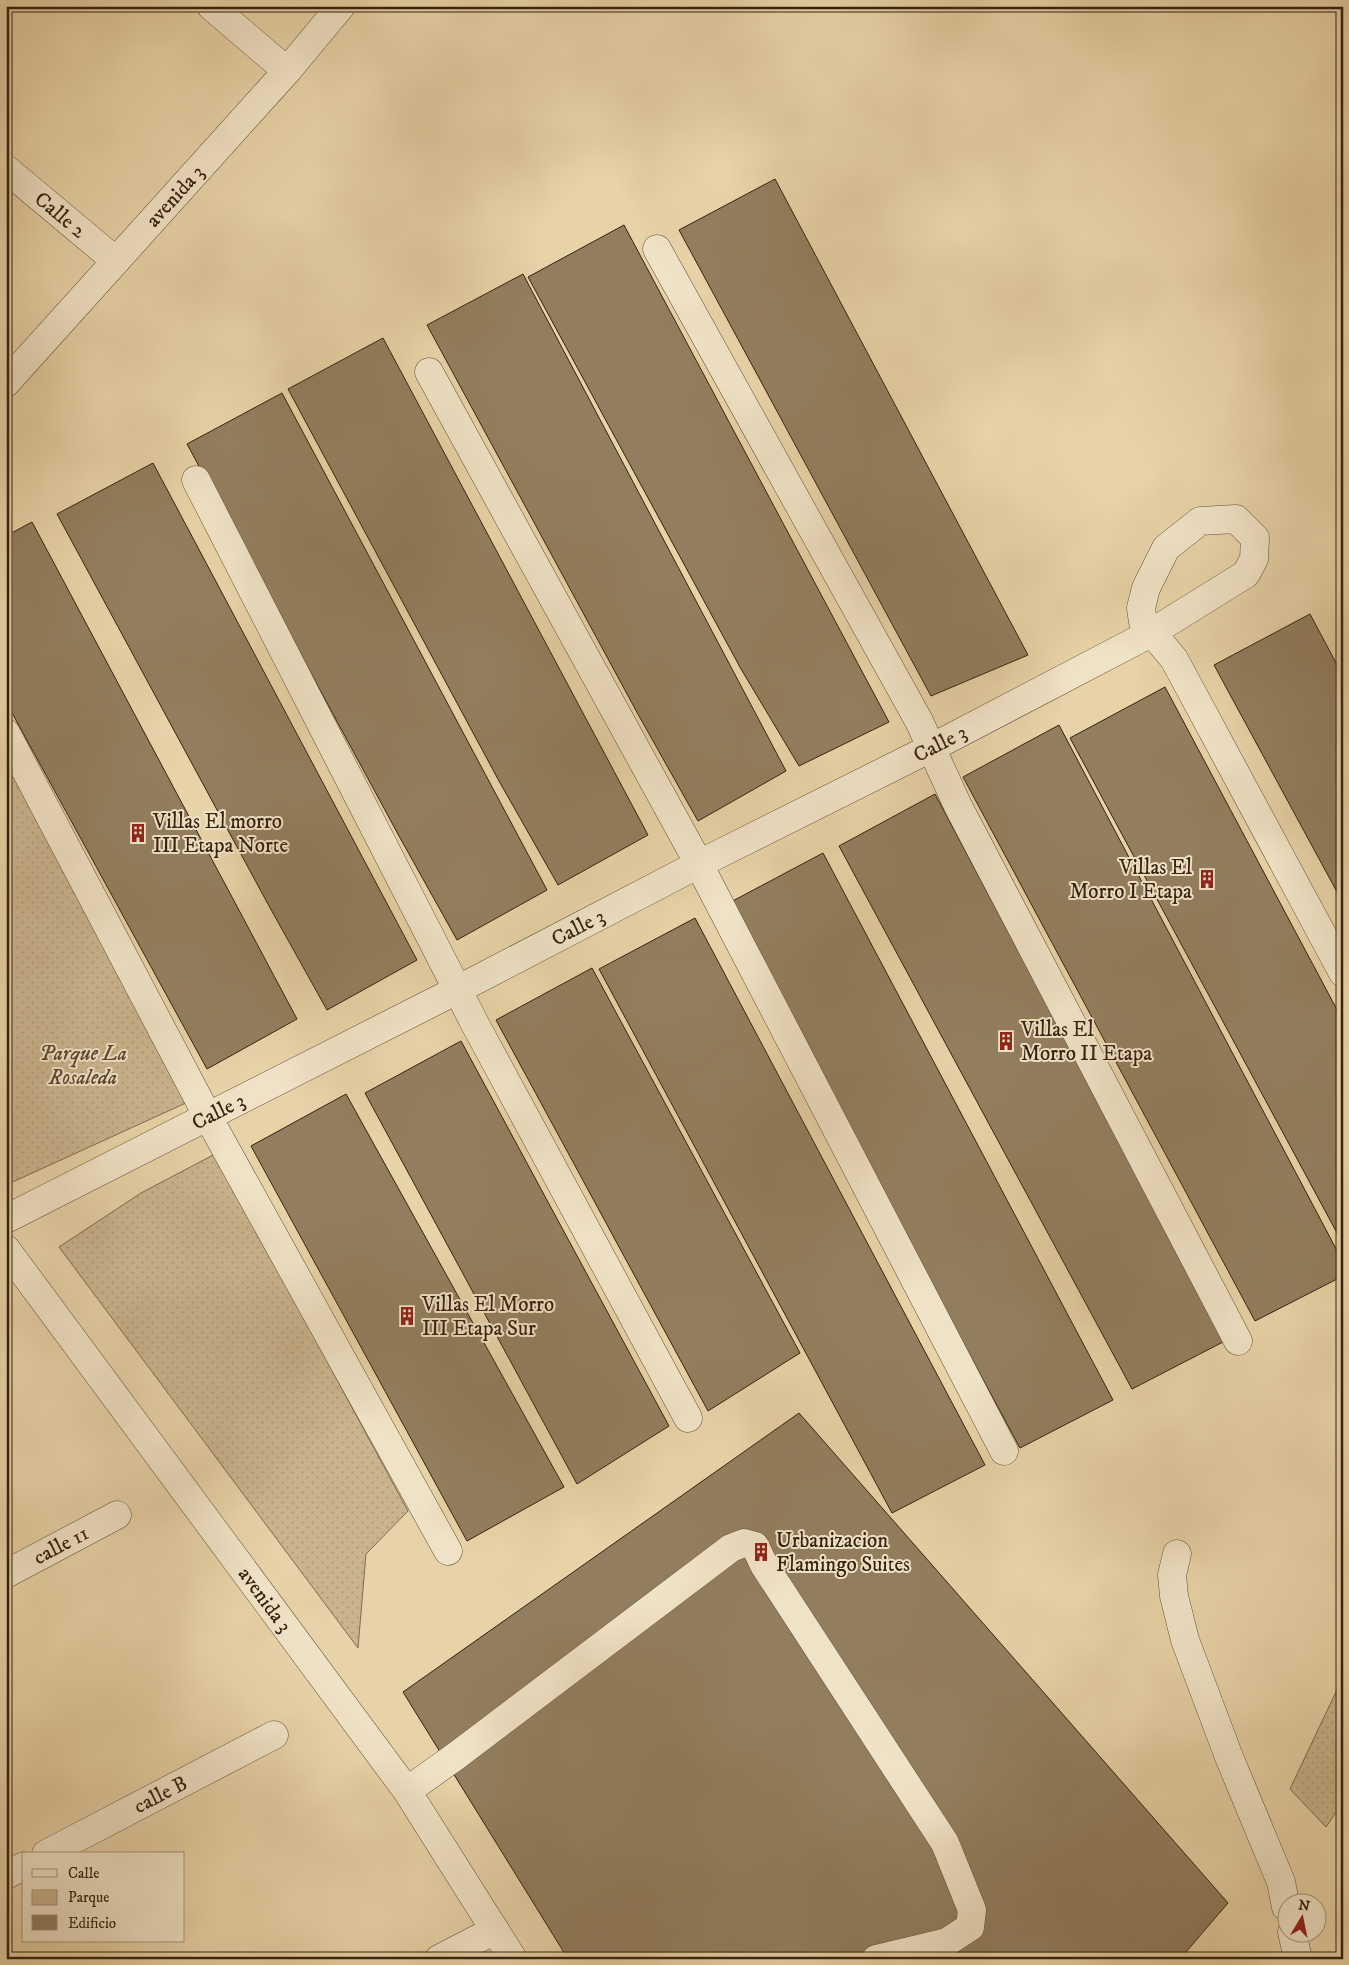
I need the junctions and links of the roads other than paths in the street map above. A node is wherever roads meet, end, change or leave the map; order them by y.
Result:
1 (211, 6) edge
2 (341, 6) edge
3 (287, 71) junction
4 (6, 169) edge
5 (657, 249) dead end
6 (116, 261) junction
7 (429, 372) dead end
8 (6, 383) edge
9 (196, 480) dead end
10 (1151, 633) junction
11 (6, 733) edge
12 (931, 748) junction
13 (698, 864) junction
14 (1343, 973) edge
15 (458, 990) junction
16 (208, 1117) junction
17 (6, 1219) edge
18 (6, 1249) edge
19 (1238, 1341) dead end
20 (688, 1418) dead end
21 (1004, 1451) dead end
22 (117, 1515) dead end
23 (448, 1551) dead end
24 (1177, 1554) dead end
25 (6, 1574) edge
26 (274, 1736) dead end
27 (407, 1791) junction
28 (50, 1852) edge
29 (22, 1867) edge
30 (6, 1875) edge
31 (1283, 1892) edge
32 (495, 1930) junction
33 (1294, 1942) edge
34 (439, 1959) edge
35 (513, 1959) edge
36 (876, 1959) edge
37 (1298, 1959) edge

1 - 3 street
2 - 3 street, avenida 3
3 - 6 street, avenida 3
4 - 6 street, Calle 2
5 - 12 street
6 - 8 street, avenida 3
7 - 13 street
9 - 15 street
10 - 10 street
10 - 12 street, Calle 3
10 - 14 street
11 - 16 street
12 - 13 street, Calle 3
12 - 19 street
13 - 15 street, Calle 3
13 - 21 street
15 - 16 street, Calle 3
15 - 20 street
16 - 17 street, Calle 3
16 - 23 street
18 - 27 street, avenida 3
22 - 25 street, calle 11
24 - 31 street
26 - 28 street, calle B
27 - 32 street, avenida 3
27 - 36 street
29 - 30 street
32 - 34 street
32 - 35 street, avenida 3
33 - 37 street

